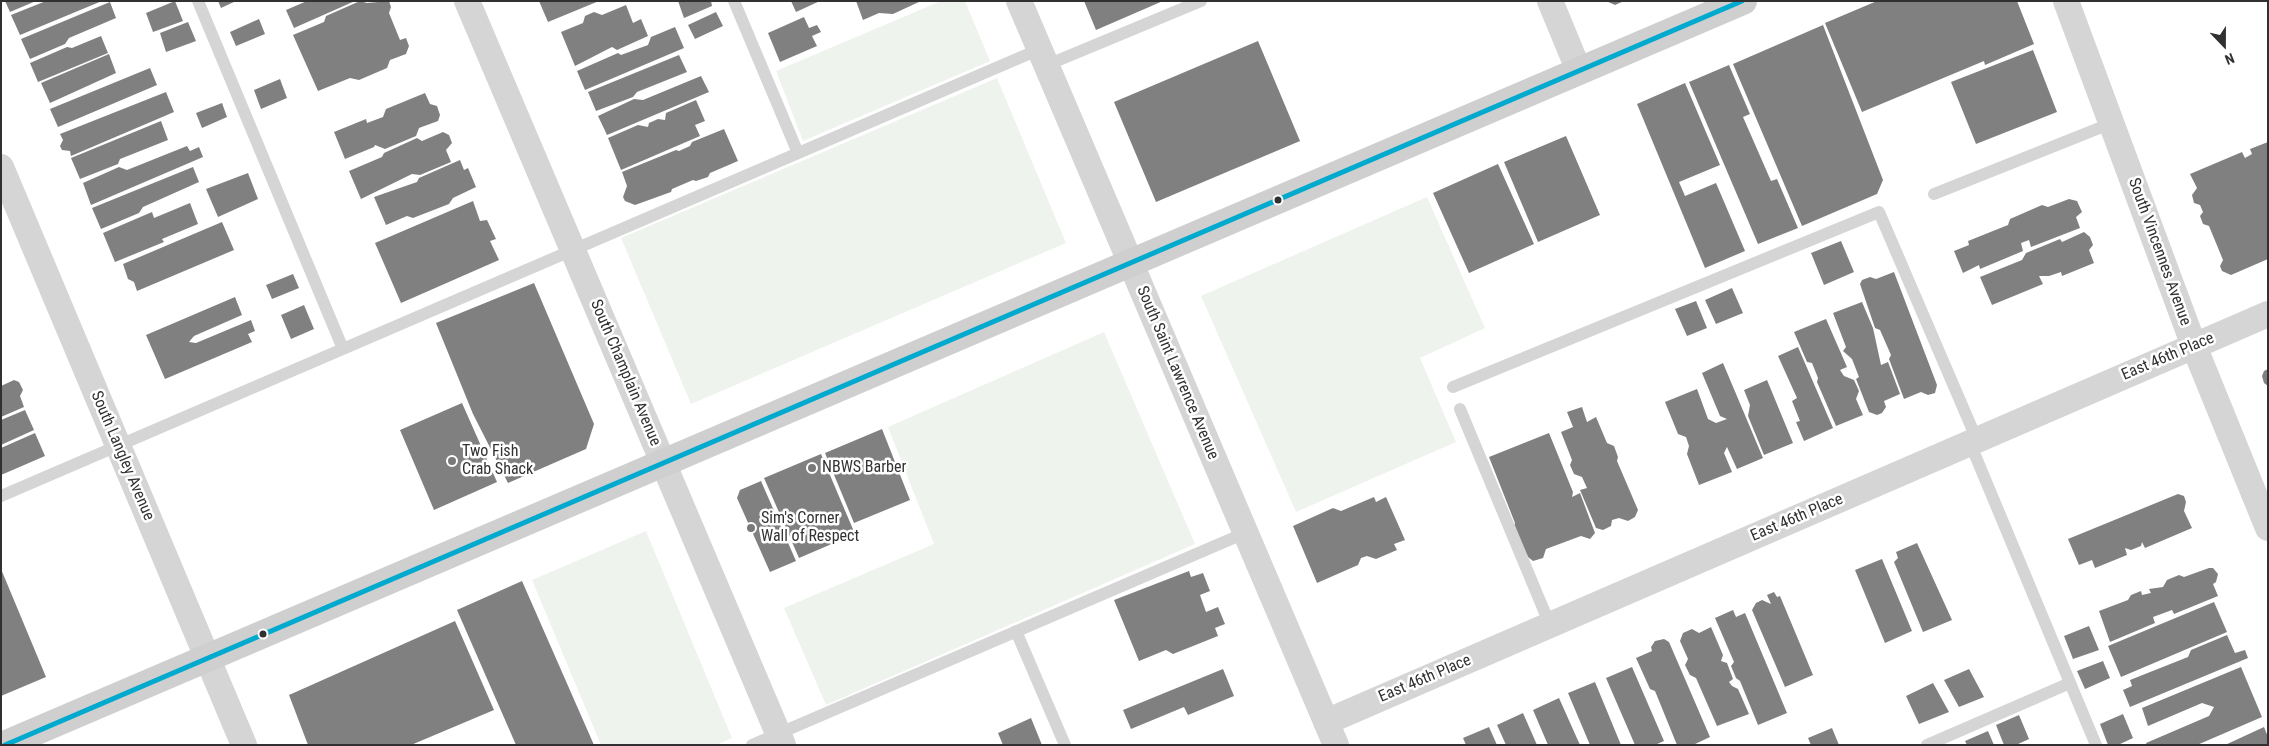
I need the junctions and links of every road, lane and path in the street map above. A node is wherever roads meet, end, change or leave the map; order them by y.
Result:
1 (198, 1) edge
2 (468, 1) edge
3 (734, 1) edge
4 (1019, 1) edge
5 (1201, 1) edge
6 (1550, 1) edge
7 (1743, 1) edge
8 (2066, 1) edge
9 (1043, 57) junction
10 (1579, 71) junction
11 (2112, 123) junction
12 (798, 153) junction
13 (1, 167) edge
14 (1934, 194) dead end
15 (573, 250) junction
16 (1130, 262) junction
17 (2268, 314) edge
18 (2194, 346) junction
19 (343, 349) junction
20 (1454, 387) dead end
21 (1460, 409) dead end
22 (1973, 442) junction
23 (118, 446) junction
24 (663, 463) junction
25 (1, 496) edge
26 (2268, 528) edge
27 (1246, 533) junction
28 (1550, 625) junction
29 (1016, 631) junction
30 (207, 658) junction
31 (2070, 683) junction
32 (1331, 733) edge
33 (781, 739) edge
34 (4, 745) edge
35 (244, 745) edge
36 (752, 745) edge
37 (1065, 745) edge
38 (1927, 745) edge
39 (2096, 745) edge

1 - 19 lane
2 - 15 street, South Champlain Avenue
3 - 12 lane
4 - 9 street, South Saint Lawrence Avenue
5 - 9 lane
6 - 10 street
7 - 10 main road
8 - 11 street, South Vincennes Avenue
9 - 12 lane
9 - 16 street, South Saint Lawrence Avenue
10 - 16 main road
11 - 14 lane
11 - 18 street, South Vincennes Avenue
12 - 15 lane
13 - 23 street, South Langley Avenue
15 - 19 lane
15 - 24 street, South Champlain Avenue
16 - 24 main road
16 - 27 street, South Saint Lawrence Avenue
17 - 18 street, East 46th Place
18 - 22 street, East 46th Place
18 - 26 street, South Vincennes Avenue
19 - 23 lane
20 - 22 lane
21 - 28 lane
22 - 28 street, East 46th Place
22 - 31 lane
23 - 25 lane
23 - 30 street, South Langley Avenue
24 - 30 main road
24 - 33 street, South Champlain Avenue
27 - 29 lane
27 - 32 street, South Saint Lawrence Avenue
28 - 32 street, East 46th Place
29 - 33 lane
29 - 37 lane
30 - 34 main road
30 - 35 street, South Langley Avenue
31 - 38 lane
31 - 39 lane
33 - 36 lane

